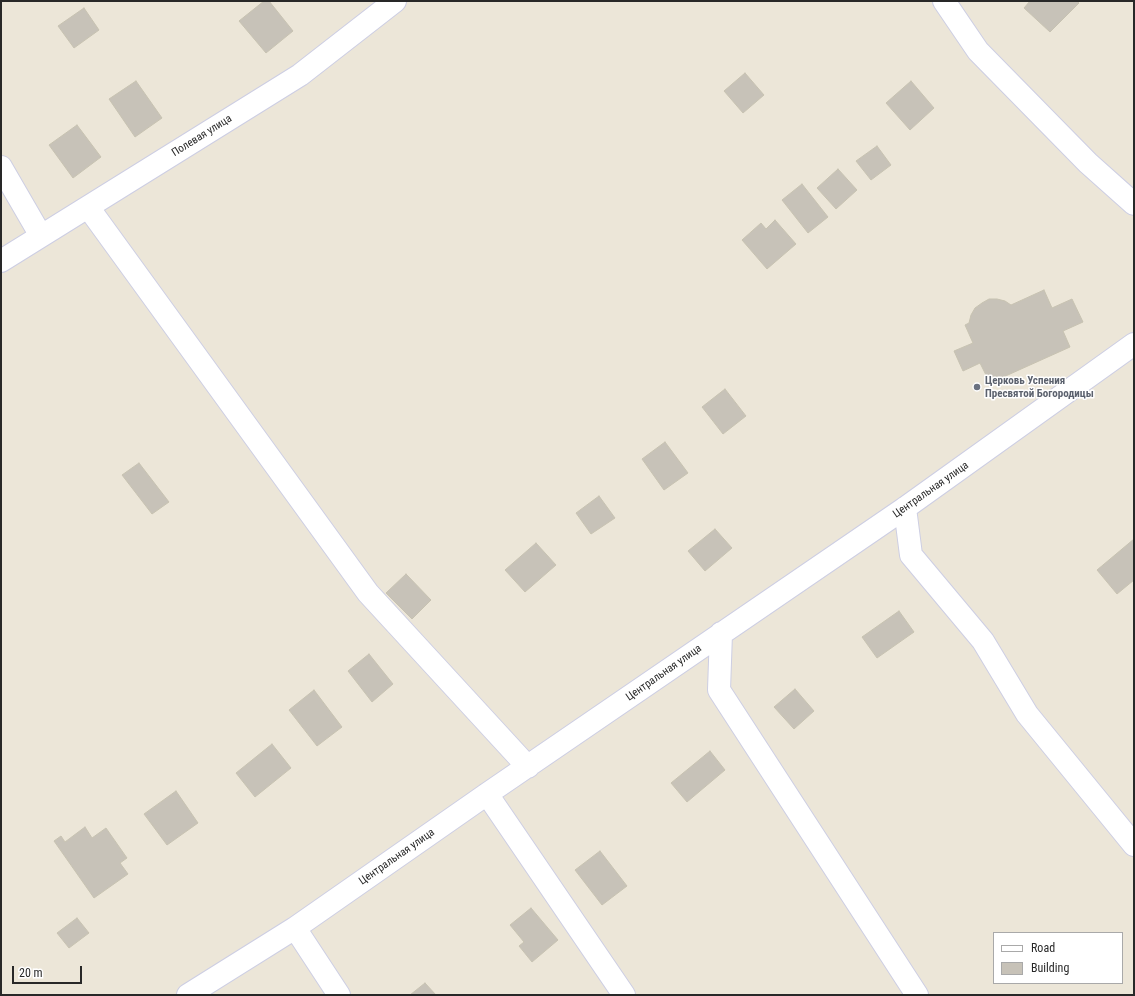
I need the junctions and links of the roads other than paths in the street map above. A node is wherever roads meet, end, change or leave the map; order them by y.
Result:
1 (395, 1) edge
2 (944, 1) edge
3 (1, 167) edge
4 (1134, 204) edge
5 (88, 206) junction
6 (41, 236) junction
7 (1, 261) edge
8 (1134, 344) edge
9 (905, 508) junction
10 (722, 633) junction
11 (528, 767) junction
12 (487, 794) junction
13 (1134, 845) edge
14 (295, 928) junction
15 (188, 995) edge
16 (339, 995) edge
17 (624, 995) edge
18 (917, 995) edge

1 - 5 street, Полевая улица
2 - 4 street
3 - 6 street
5 - 6 street, Полевая улица
5 - 11 street
6 - 7 street, Полевая улица
8 - 9 street, Центральная улица
9 - 10 street, Центральная улица
9 - 13 street
10 - 11 street, Центральная улица
10 - 18 street
11 - 12 street, Центральная улица
12 - 14 street, Центральная улица
12 - 17 street
14 - 15 street, Центральная улица
14 - 16 street

